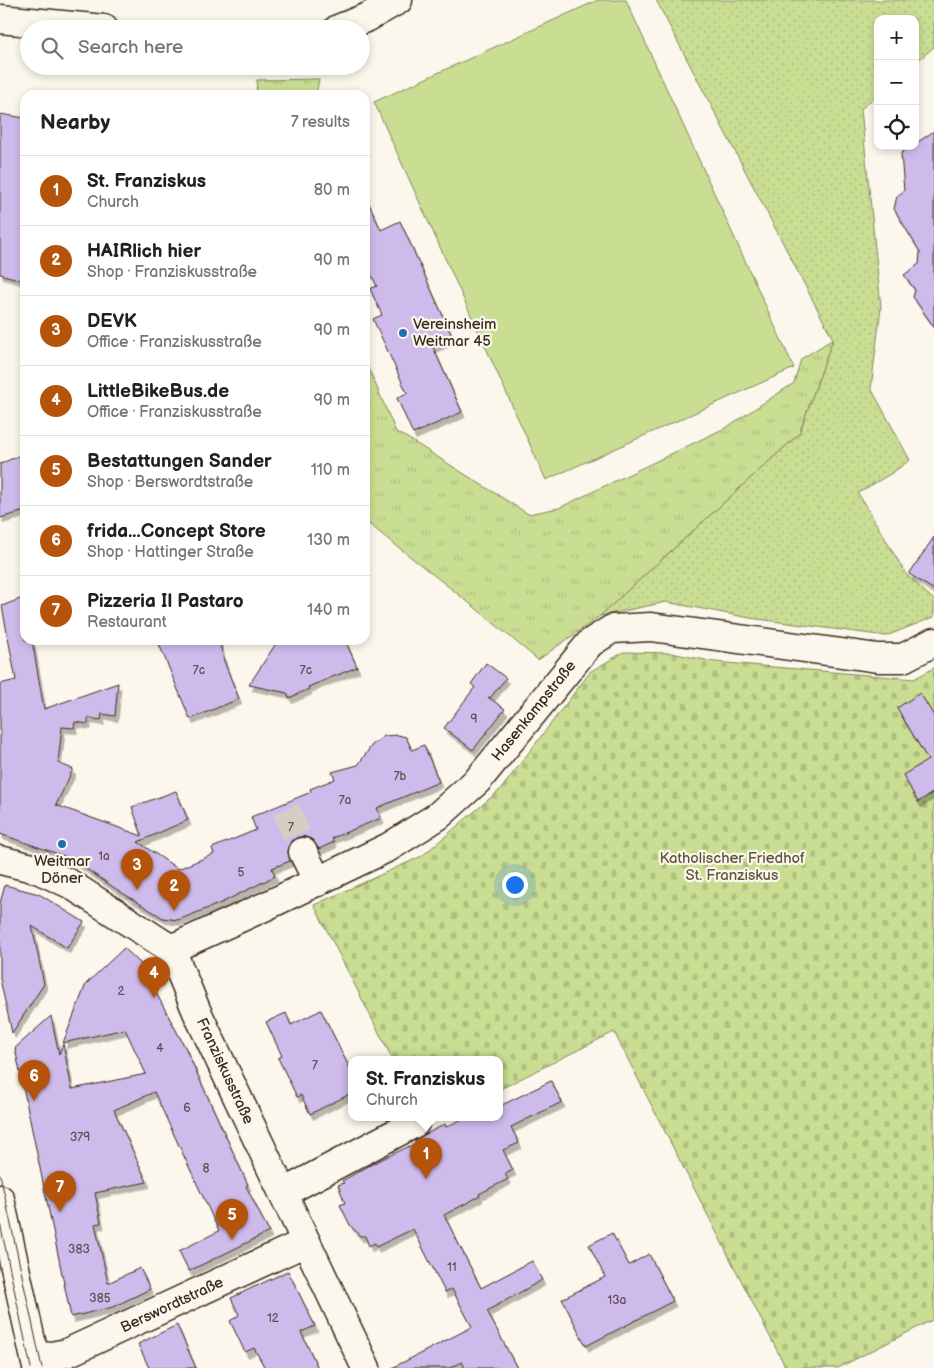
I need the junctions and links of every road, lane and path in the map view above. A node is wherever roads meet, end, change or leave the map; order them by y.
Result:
1 (398, 0) edge
2 (0, 19) edge
3 (360, 20) edge
4 (20, 21) edge
5 (934, 642) edge
6 (304, 852) tunnel mouth
7 (0, 860) edge
8 (318, 882) junction
9 (171, 949) junction
10 (415, 1123) dead end
11 (283, 1193) junction
12 (0, 1200) edge
13 (306, 1242) junction
14 (36, 1364) edge
15 (366, 1368) edge

1 - 3 street
2 - 4 street
5 - 8 street, Hasenkampstraße
6 - 8 street
7 - 9 street
8 - 9 street, Hasenkampstraße
9 - 11 street, Franziskusstraße
10 - 11 street
11 - 13 street, Franziskusstraße
12 - 14 street
13 - 14 street, Berswordtstraße
13 - 15 street, Franziskusstraße

